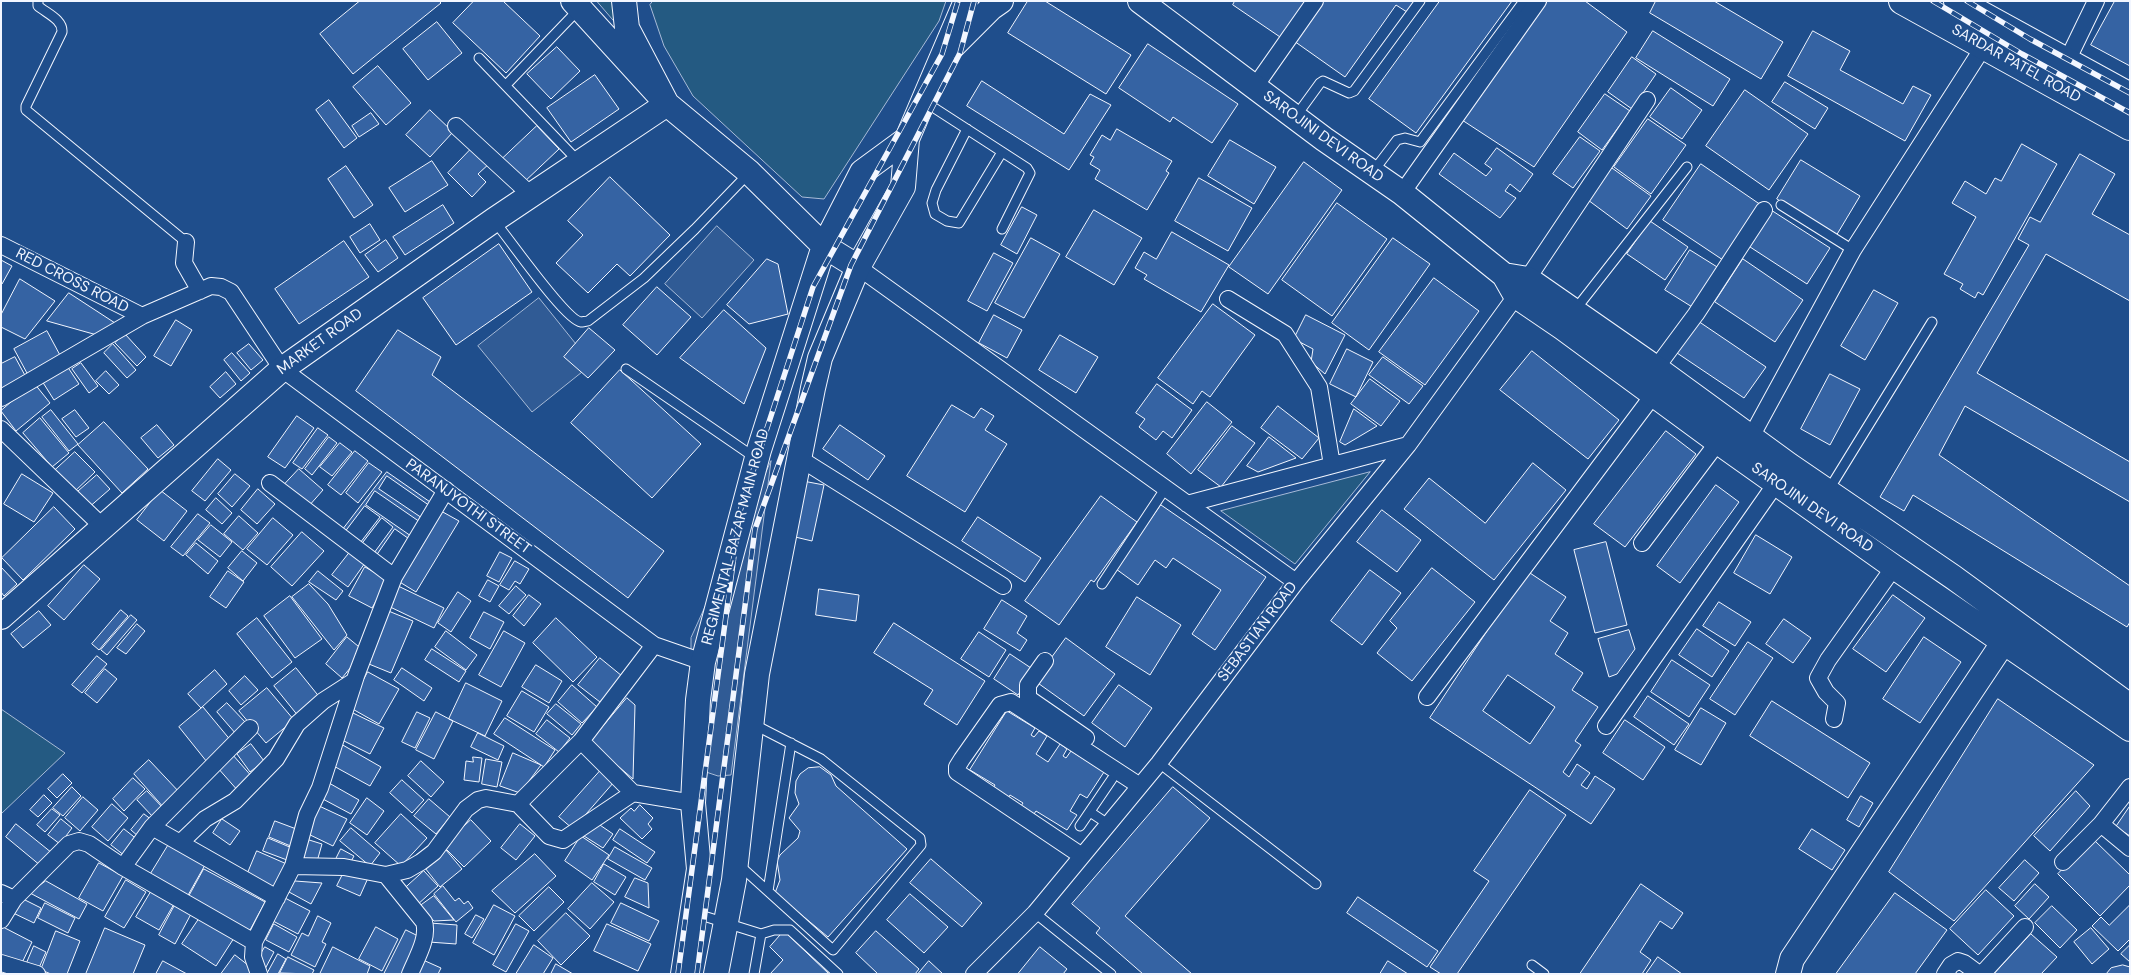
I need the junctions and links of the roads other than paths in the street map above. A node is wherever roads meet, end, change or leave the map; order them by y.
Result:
1 (38, 1) edge
2 (624, 1) edge
3 (966, 1) edge
4 (1001, 1) edge
5 (1140, 1) edge
6 (1315, 1) edge
7 (1420, 1) edge
8 (1524, 1) edge
9 (1538, 1) edge
10 (1902, 1) edge
11 (1957, 1) edge
12 (2096, 1) edge
13 (576, 5) edge
14 (1984, 46) junction
15 (945, 54) junction
16 (479, 58) dead end
17 (2066, 63) junction
18 (506, 85) junction
19 (1254, 88) junction
20 (2130, 96) edge
21 (1647, 100) dead end
22 (924, 102) junction
23 (668, 104) junction
24 (1295, 118) junction
25 (456, 126) dead end
26 (2130, 126) edge
27 (967, 129) junction
28 (907, 140) junction
29 (1002, 152) junction
30 (579, 162) junction
31 (1687, 167) dead end
32 (749, 172) junction
33 (1372, 173) junction
34 (1402, 194) junction
35 (531, 195) junction
36 (1781, 205) dead end
37 (1764, 210) dead end
38 (494, 220) junction
39 (1002, 229) dead end
40 (186, 242) joint
41 (1, 245) edge
42 (824, 246) junction
43 (1853, 250) junction
44 (858, 267) junction
45 (1522, 288) junction
46 (200, 291) junction
47 (1228, 299) dead end
48 (1574, 311) junction
49 (142, 316) junction
50 (1932, 322) dead end
51 (1656, 368) junction
52 (282, 369) junction
53 (626, 369) dead end
54 (1654, 394) junction
55 (1, 398) edge
56 (1, 429) edge
57 (1751, 437) junction
58 (1718, 442) junction
59 (1408, 445) junction
60 (799, 458) junction
61 (757, 459) junction
62 (1332, 465) junction
63 (1776, 482) junction
64 (270, 483) dead end
65 (1165, 488) junction
66 (446, 490) junction
67 (1828, 491) junction
68 (1187, 504) junction
69 (103, 527) junction
70 (1642, 543) dead end
71 (1894, 567) junction
72 (394, 577) junction
73 (1296, 582) junction
74 (1102, 584) dead end
75 (1003, 586) dead end
76 (1, 617) edge
77 (2010, 632) junction
78 (654, 645) junction
79 (1045, 661) dead end
80 (703, 662) junction
81 (354, 681) junction
82 (1426, 697) dead end
83 (2130, 706) edge
84 (1834, 719) dead end
85 (750, 723) junction
86 (1606, 726) dead end
87 (250, 728) dead end
88 (2130, 729) edge
89 (580, 741) junction
90 (791, 743) junction
91 (1159, 763) junction
92 (1112, 779) dead end
93 (1143, 782) junction
94 (2130, 787) edge
95 (633, 793) junction
96 (693, 803) junction
97 (518, 804) junction
98 (1090, 812) junction
99 (1108, 824) junction
100 (2101, 824) junction
101 (1080, 826) dead end
102 (152, 828) junction
103 (180, 843) junction
104 (2130, 848) edge
105 (1082, 856) junction
106 (735, 862) junction
107 (2063, 862) dead end
108 (293, 866) junction
109 (123, 867) junction
110 (386, 875) junction
111 (1316, 884) dead end
112 (768, 891) junction
113 (8, 896) edge
114 (277, 898) junction
115 (692, 912) junction
116 (1035, 913) junction
117 (1, 920) edge
118 (726, 923) junction
119 (2025, 927) dead end
120 (761, 934) junction
121 (254, 942) junction
122 (1, 963) edge
123 (1532, 965) dead end
124 (37, 974) edge
125 (259, 974) edge
126 (410, 974) edge
127 (683, 974) edge
128 (716, 974) edge
129 (754, 974) edge
130 (838, 974) edge
131 (974, 974) edge
132 (1111, 974) edge
133 (1544, 974) edge
134 (1788, 974) edge
135 (1944, 974) edge
136 (1980, 974) edge

1 - 40 lane
2 - 23 main road
3 - 15 main road
4 - 15 main road
5 - 19 main road, SAROJINI DEVI ROAD
6 - 19 street
7 - 24 lane
8 - 33 lane
9 - 34 street
10 - 14 main road, SARDAR PATEL ROAD
11 - 17 main road, SARDAR PATEL ROAD
12 - 17 street
13 - 18 lane
13 - 23 main road
14 - 26 main road, SARDAR PATEL ROAD
14 - 43 street
15 - 22 main road
16 - 18 lane
17 - 20 main road, SARDAR PATEL ROAD
18 - 30 lane
19 - 24 main road, SAROJINI DEVI ROAD
21 - 45 street, SEBASTIAN ROAD
22 - 27 lane
22 - 28 main road
23 - 30 main road, MARKET ROAD
23 - 32 main road
24 - 33 main road, SAROJINI DEVI ROAD
25 - 35 street
27 - 29 lane
27 - 29 lane
28 - 42 main road, REGIMENTAL BAZAR MAIN ROAD
28 - 44 main road
29 - 39 lane
30 - 35 main road, MARKET ROAD
31 - 48 lane
32 - 38 lane
32 - 42 main road
33 - 34 main road, SAROJINI DEVI ROAD
34 - 45 main road, SAROJINI DEVI ROAD
35 - 38 main road, MARKET ROAD
36 - 43 lane
37 - 51 street
38 - 52 main road, MARKET ROAD
40 - 46 street
41 - 49 street, RED CROSS ROAD
42 - 44 main road
42 - 61 main road, REGIMENTAL BAZAR MAIN ROAD
43 - 57 street
44 - 60 main road
44 - 65 street
45 - 48 main road, SAROJINI DEVI ROAD
45 - 54 main road, SAROJINI DEVI ROAD
45 - 59 street, SEBASTIAN ROAD
46 - 49 street, RED CROSS ROAD
46 - 52 street, RED CROSS ROAD
47 - 62 street
48 - 51 main road, SAROJINI DEVI ROAD
49 - 55 street, RED CROSS ROAD
50 - 67 lane
51 - 57 main road, SAROJINI DEVI ROAD
52 - 66 street, PARANJYOTHI STREET
52 - 69 main road, MARKET ROAD
53 - 61 lane
54 - 58 main road, SAROJINI DEVI ROAD
54 - 82 street
56 - 69 street
57 - 67 main road, SAROJINI DEVI ROAD
58 - 63 main road, SAROJINI DEVI ROAD
58 - 70 street
59 - 62 street
59 - 73 street, SEBASTIAN ROAD
60 - 75 street
60 - 85 main road
61 - 80 main road, REGIMENTAL BAZAR MAIN ROAD
62 - 68 street
63 - 71 main road, SAROJINI DEVI ROAD
63 - 86 street
64 - 72 street
65 - 68 street
65 - 74 lane
66 - 72 street
66 - 78 street, PARANJYOTHI STREET
67 - 77 main road, SAROJINI DEVI ROAD
68 - 73 street
69 - 76 main road, MARKET ROAD
71 - 77 main road, SAROJINI DEVI ROAD
71 - 84 street
72 - 81 street
73 - 91 street, SEBASTIAN ROAD
77 - 83 main road, SAROJINI DEVI ROAD
77 - 88 main road, SAROJINI DEVI ROAD
77 - 134 main road
78 - 80 street, PARANJYOTHI STREET
78 - 89 street
79 - 93 street
80 - 96 main road, REGIMENTAL BAZAR MAIN ROAD
81 - 103 street
81 - 108 street
85 - 90 lane
85 - 106 main road
87 - 102 street
89 - 95 street
89 - 97 street
90 - 112 lane
90 - 112 lane
91 - 93 street, SEBASTIAN ROAD
91 - 111 lane
92 - 98 lane
93 - 99 street, SEBASTIAN ROAD
93 - 105 street
94 - 100 street
95 - 96 street
95 - 97 street
96 - 115 main road, REGIMENTAL BAZAR MAIN ROAD
97 - 110 street
98 - 99 lane
98 - 101 lane
99 - 105 street, SEBASTIAN ROAD
100 - 104 street
100 - 107 street
102 - 103 street
102 - 109 street
103 - 114 street
105 - 116 street, SEBASTIAN ROAD
106 - 112 lane
106 - 118 main road
108 - 110 street
108 - 114 street
109 - 113 street
109 - 121 street
110 - 126 street
113 - 117 street
114 - 121 street
115 - 118 lane
115 - 127 main road, REGIMENTAL BAZAR MAIN ROAD
116 - 131 street, SEBASTIAN ROAD
116 - 132 lane
118 - 120 lane
118 - 128 main road
119 - 136 street
120 - 129 lane
120 - 130 lane
121 - 125 street
122 - 124 street
123 - 133 lane
135 - 136 street

